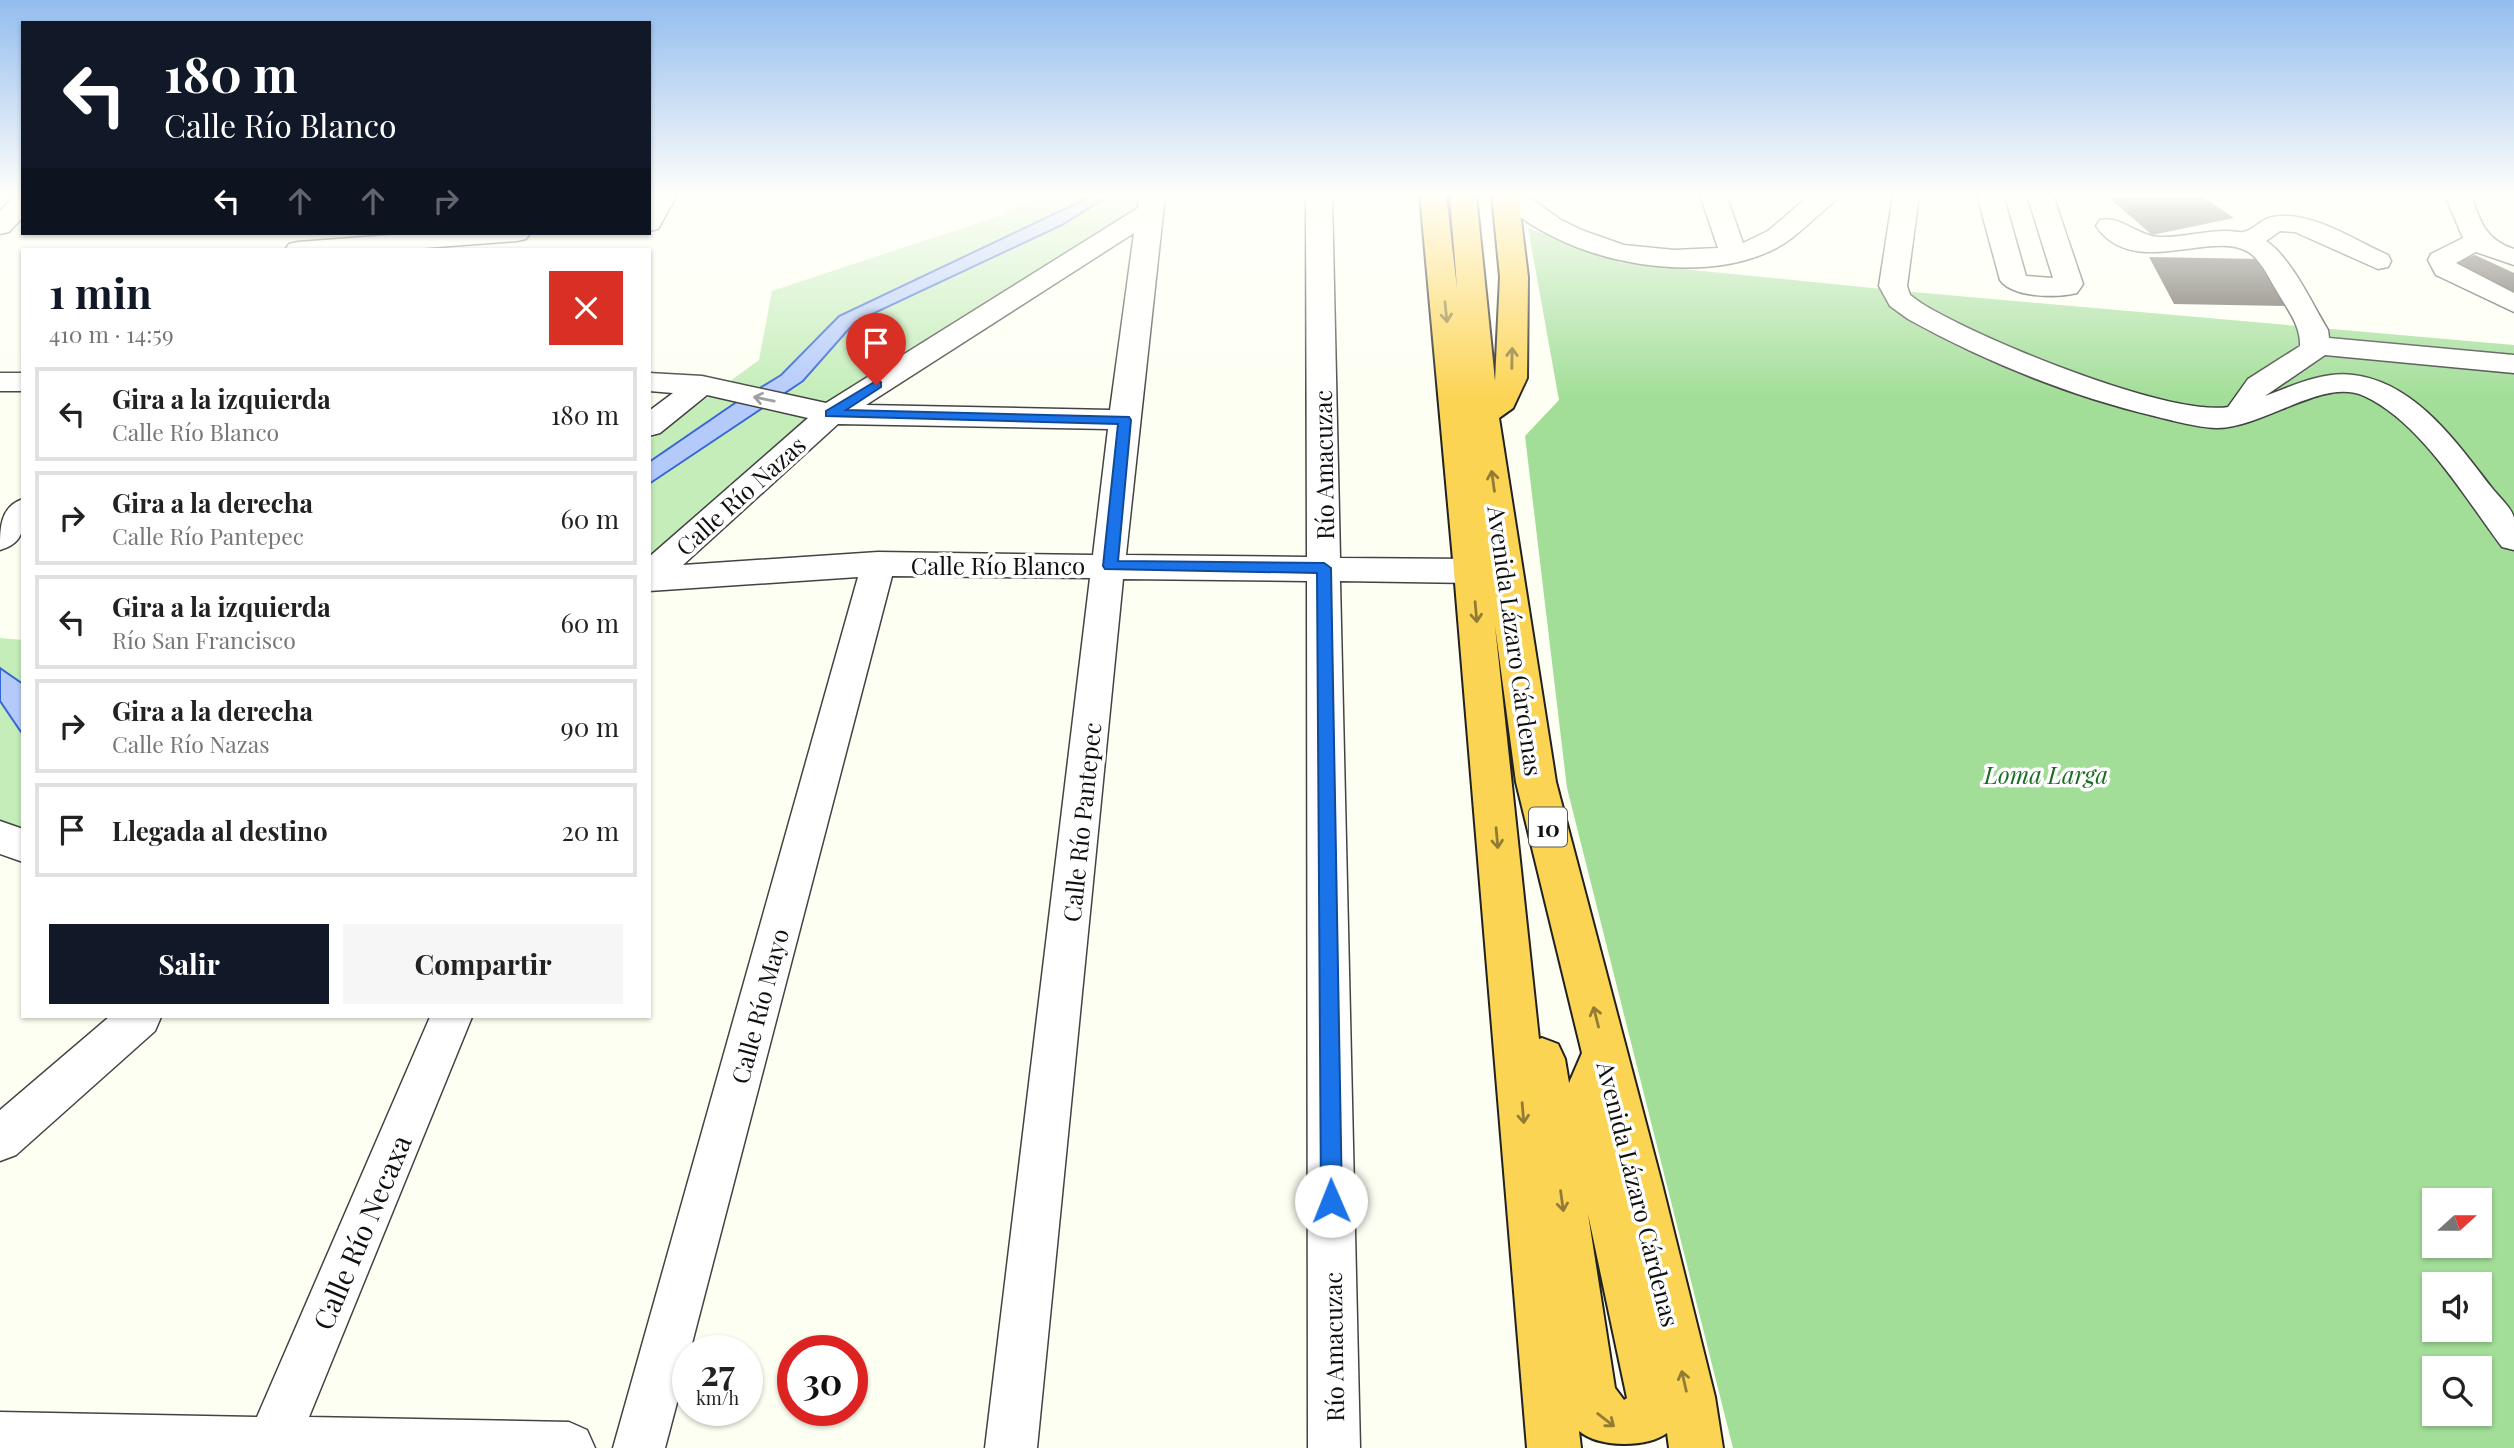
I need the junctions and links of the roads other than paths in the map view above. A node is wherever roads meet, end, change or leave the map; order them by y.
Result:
1 (1061, 263) edge
2 (1144, 263) edge
3 (1320, 263) edge
4 (1440, 263) edge
5 (1469, 263) edge
6 (1513, 263) edge
7 (1896, 263) edge
8 (2009, 263) edge
9 (2062, 263) edge
10 (2271, 263) edge
11 (2442, 263) edge
12 (2514, 304) edge
13 (2315, 345) junction
14 (2514, 364) edge
15 (0, 382) edge
16 (21, 382) edge
17 (651, 382) edge
18 (702, 386) junction
19 (831, 414) junction
20 (1483, 415) junction
21 (2238, 415) junction
22 (1125, 420) junction
23 (651, 424) edge
24 (21, 512) edge
25 (0, 538) edge
26 (2514, 539) edge
27 (878, 564) junction
28 (1110, 566) junction
29 (1324, 568) junction
30 (1472, 571) junction
31 (651, 575) edge
32 (651, 577) edge
33 (0, 837) edge
34 (21, 845) edge
35 (1505, 921) junction
36 (139, 1018) edge
37 (451, 1018) edge
38 (1606, 1057) junction
39 (0, 1139) edge
40 (0, 1438) edge
41 (271, 1445) edge
42 (569, 1448) edge
43 (639, 1448) edge
44 (1012, 1448) edge
45 (1334, 1448) edge
46 (1554, 1448) edge
47 (1696, 1448) edge

1 - 19 street, Calle Río Nazas
2 - 22 street, Calle Río Pantepec
3 - 29 street, Río Amacuzac
4 -> 30 highway, Avenida Lázaro Cárdenas / 10
5 - 20 highway, Avenida Lázaro Cárdenas / 10
20 -> 6 highway
7 - 21 street
8 - 9 street
10 - 13 street
11 - 12 street
13 - 14 lane
13 - 21 street
15 - 16 street
17 - 18 street
19 -> 18 street
18 - 23 street
19 - 22 street
19 - 31 street, Calle Río Nazas
38 -> 20 highway, Avenida Lázaro Cárdenas / 10
21 - 26 street
22 - 28 street, Calle Río Pantepec
24 - 25 street
27 - 28 street, Calle Río Blanco
27 - 32 street, Calle Río Blanco
27 - 43 street, Calle Río Mayo
28 - 29 street, Calle Río Blanco
28 - 44 street, Calle Río Pantepec
29 - 30 street, Calle Río Blanco
29 - 45 street, Río Amacuzac
30 -> 35 highway, Avenida Lázaro Cárdenas / 10
33 - 34 street
35 -> 38 highway
35 -> 46 highway, Avenida Lázaro Cárdenas / 10
36 - 39 street
37 - 41 street, Calle Río Necaxa
47 -> 38 highway, Avenida Lázaro Cárdenas / 10
40 - 41 street
41 - 42 street

